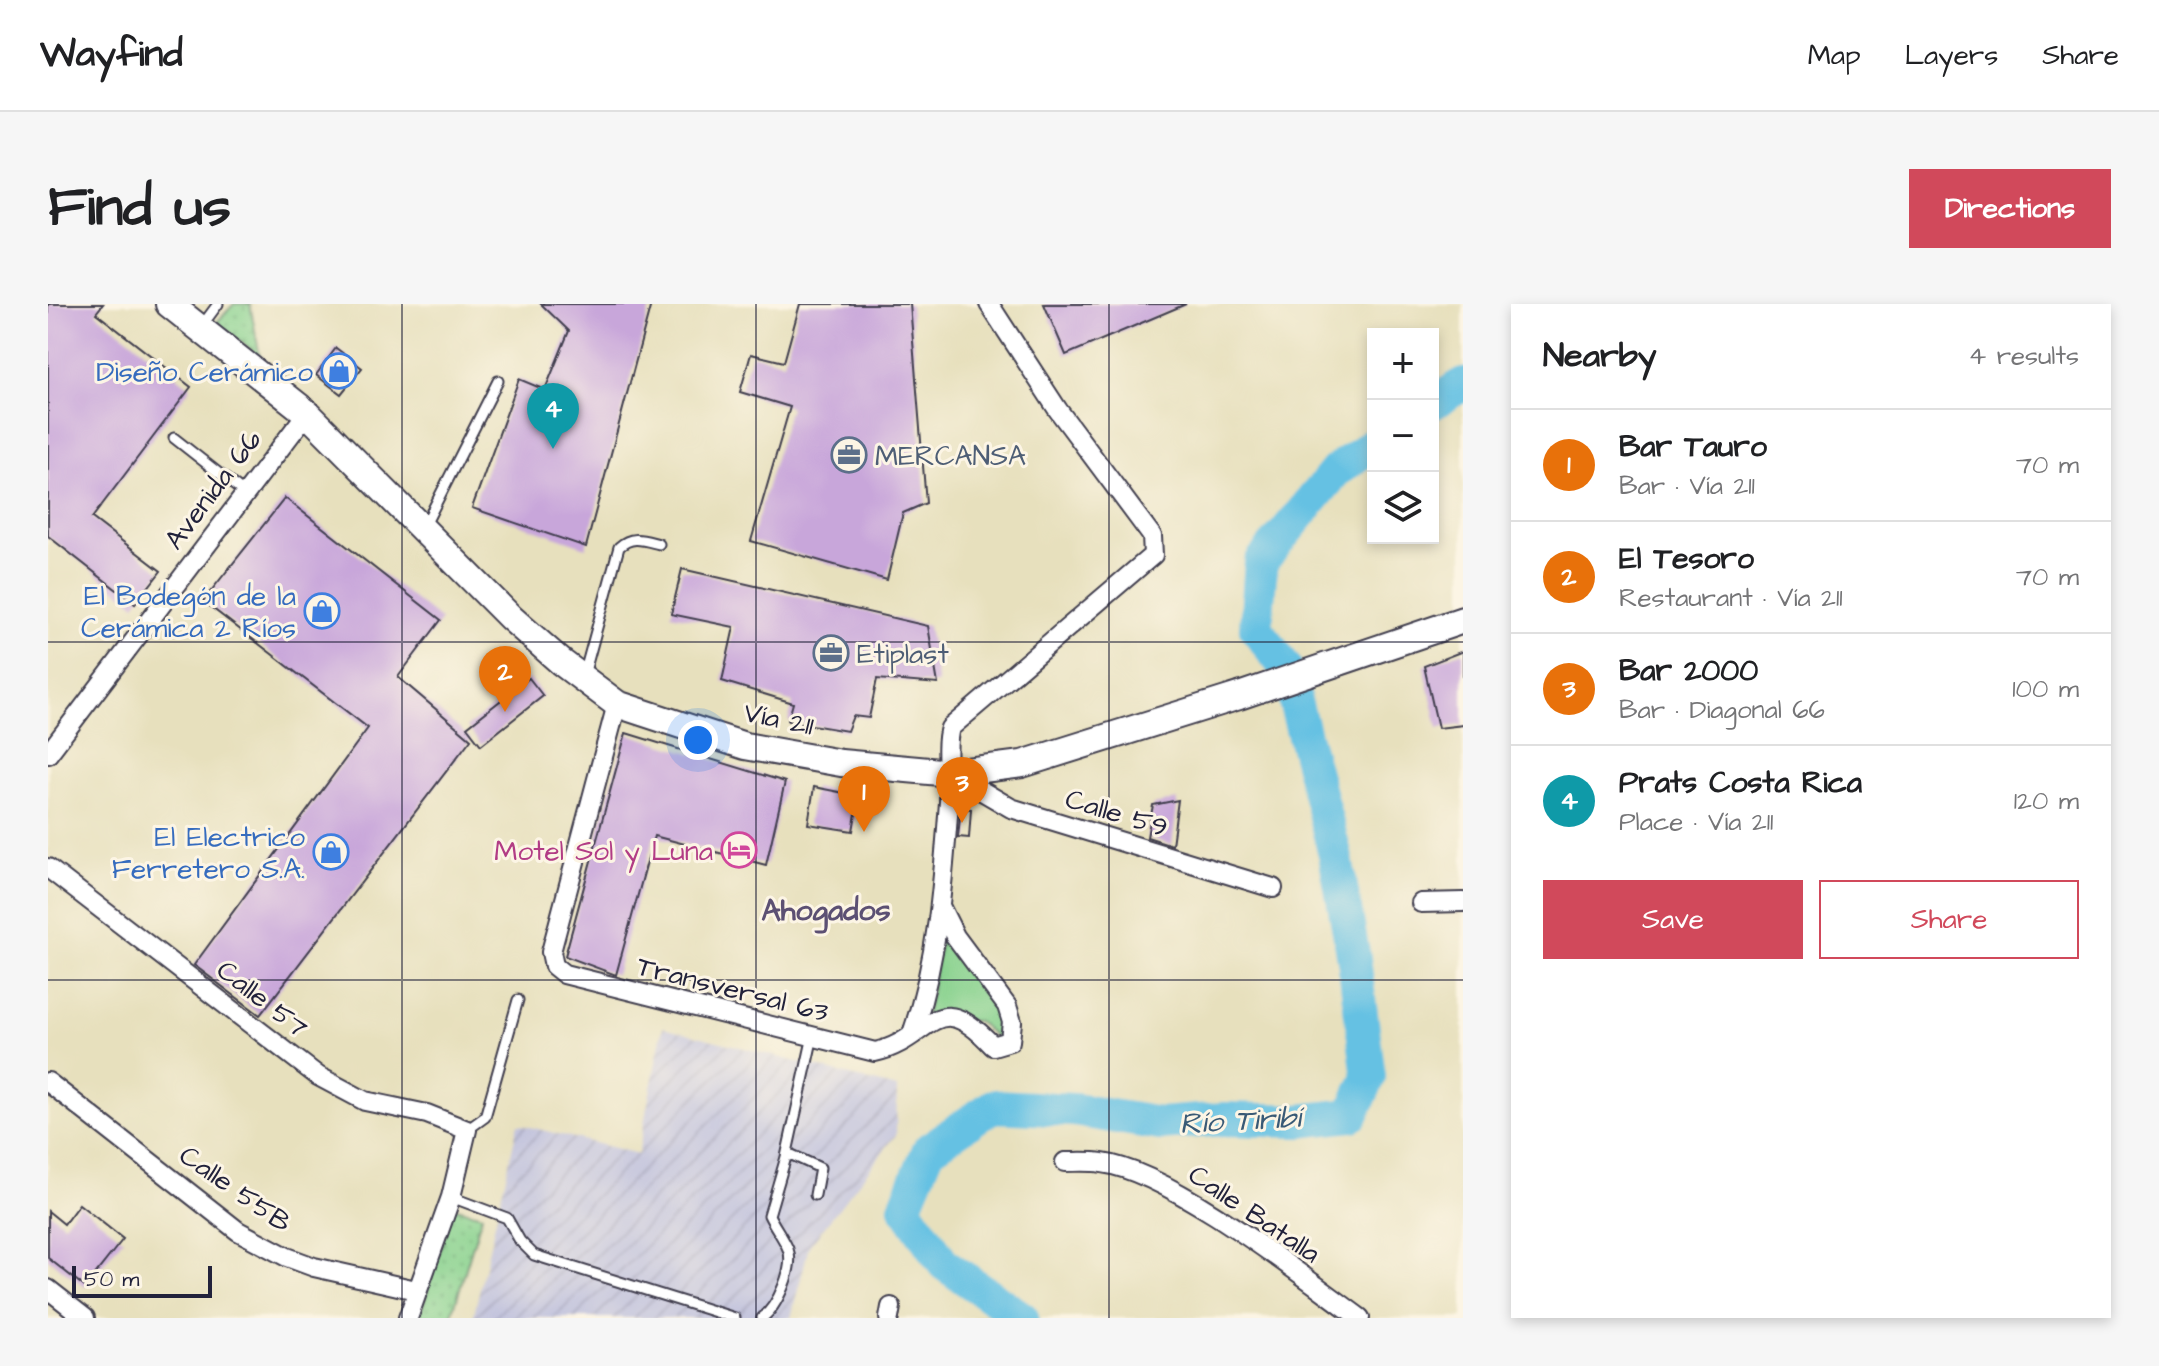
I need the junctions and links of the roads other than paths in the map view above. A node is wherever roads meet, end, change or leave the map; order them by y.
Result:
1 (169, 304) edge
2 (218, 304) edge
3 (989, 304) edge
4 (200, 327) junction
5 (498, 381) dead end
6 (307, 413) junction
7 (174, 438) dead end
8 (244, 493) junction
9 (423, 528) junction
10 (659, 544) dead end
11 (1463, 620) edge
12 (583, 678) junction
13 (617, 704) junction
14 (48, 754) edge
15 (951, 773) junction
16 (48, 868) edge
17 (1273, 888) dead end
18 (1463, 902) edge
19 (1421, 903) dead end
20 (941, 908) junction
21 (518, 1000) dead end
22 (912, 1034) junction
23 (813, 1036) junction
24 (48, 1082) edge
25 (467, 1130) junction
26 (786, 1157) junction
27 (1065, 1162) dead end
28 (815, 1195) dead end
29 (451, 1197) junction
30 (48, 1289) edge
31 (416, 1290) junction
32 (85, 1318) edge
33 (408, 1318) edge
34 (735, 1318) edge
35 (762, 1318) edge
36 (1360, 1318) edge

1 - 4 main road, Vía 211
2 - 4 lane
3 - 15 street
4 - 6 main road, Vía 211
5 - 9 lane
6 - 8 street, Avenida 66
6 - 9 main road, Vía 211
7 - 8 lane
8 - 14 street, Avenida 66
9 - 12 main road, Vía 211
10 - 12 lane
11 - 15 main road, Vía 211
12 - 13 main road, Vía 211
13 - 15 main road, Vía 211
13 - 23 street, Transversal 63
15 - 17 street, Calle 59
15 - 20 street
16 - 25 street, Calle 57
18 - 19 street
20 - 22 street
20 - 22 street, Transversal 63
21 - 25 lane
22 - 23 street, Transversal 63
23 - 26 lane
24 - 31 street, Calle 55B
25 - 29 street
26 - 28 lane
26 - 35 lane
27 - 36 street, Calle Batalla
29 - 31 street
29 - 34 lane
30 - 32 street
31 - 33 street

